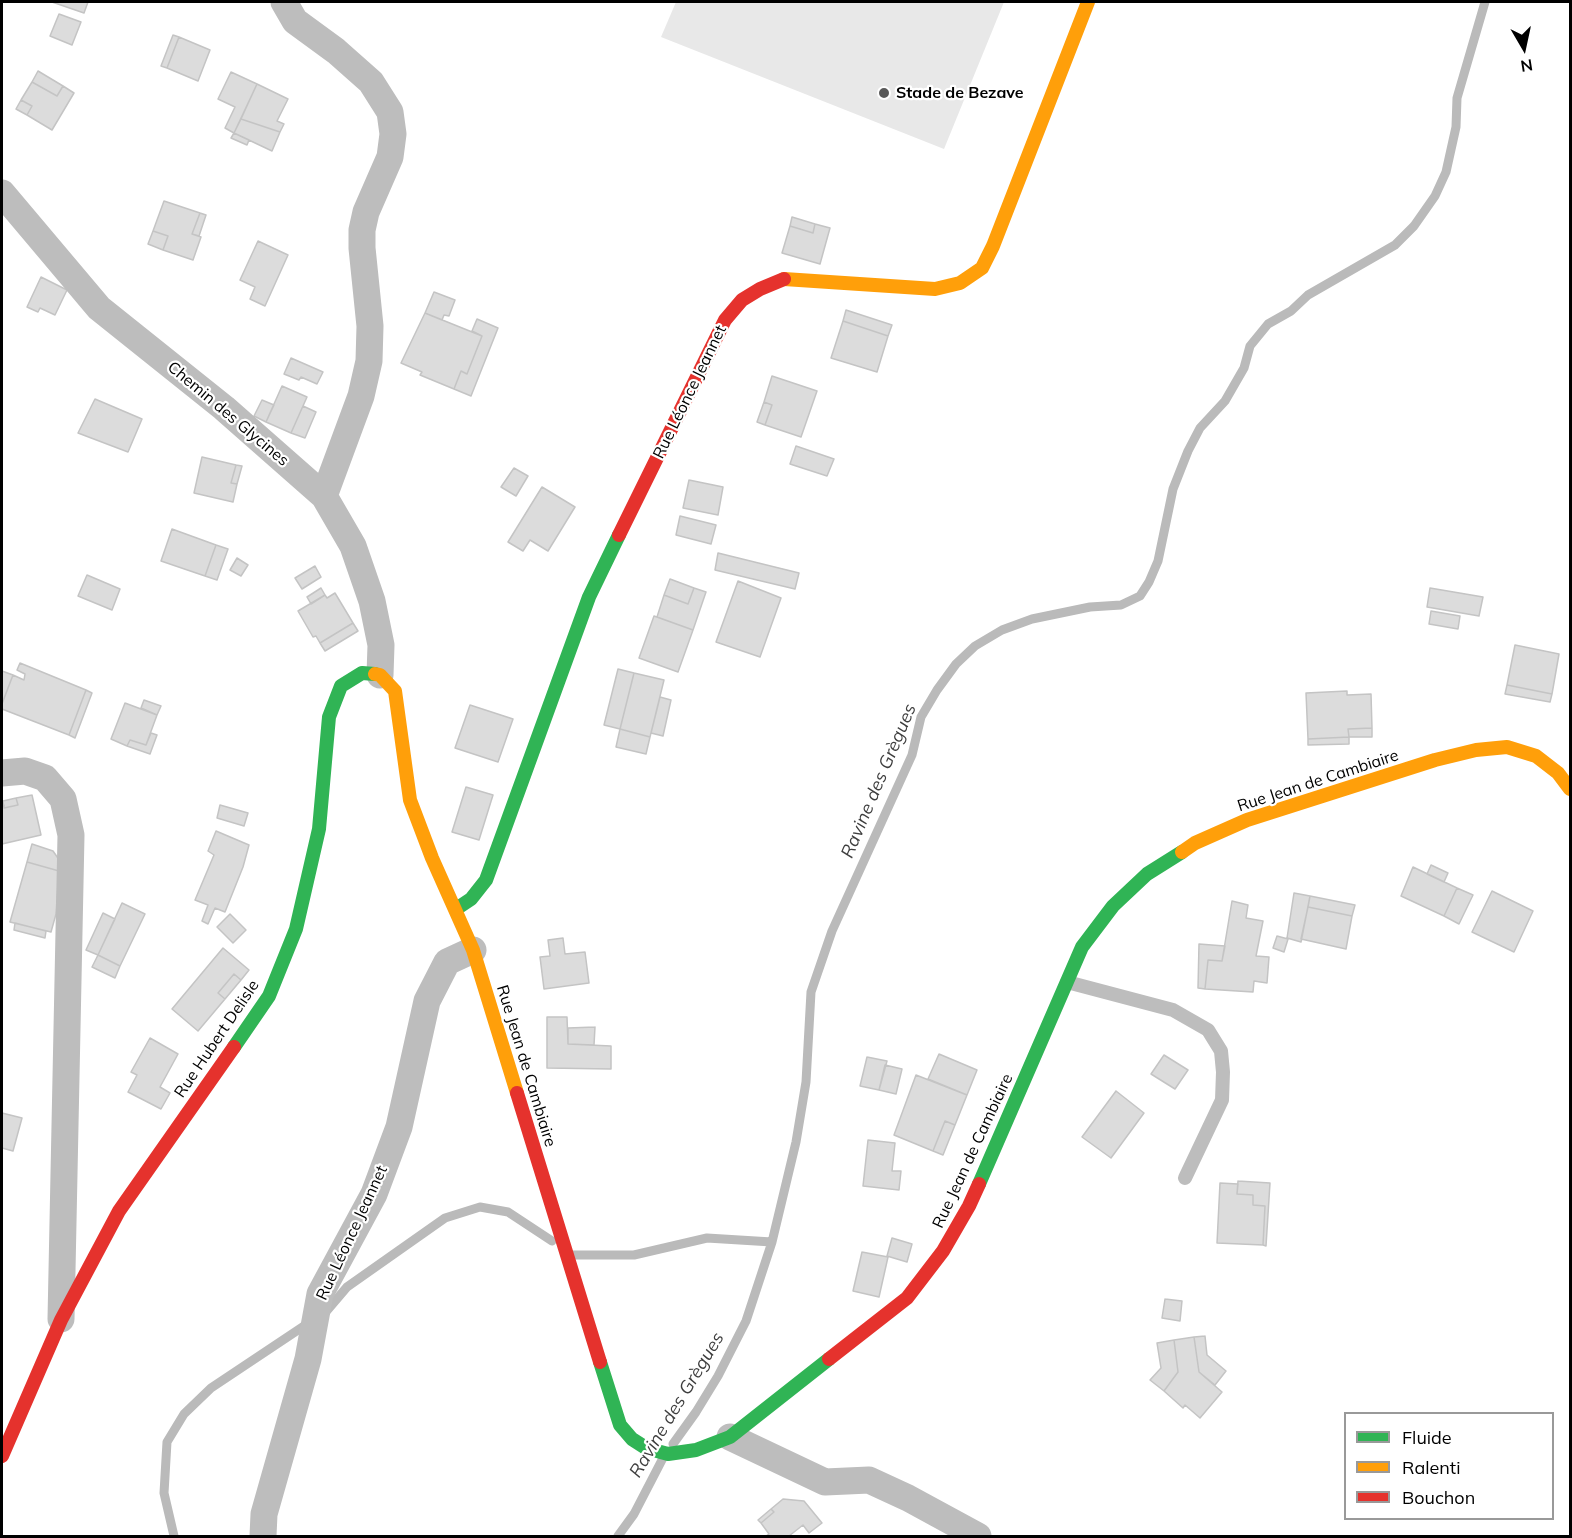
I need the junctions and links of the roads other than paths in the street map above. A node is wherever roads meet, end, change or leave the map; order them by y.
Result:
1 (284, 2) edge
2 (1088, 2) edge
3 (2, 193) edge
4 (324, 496) junction
5 (380, 675) junction
6 (2, 773) edge
7 (1570, 789) edge
8 (456, 909) junction
9 (473, 950) junction
10 (1067, 982) junction
11 (1185, 1178) dead end
12 (61, 1320) junction
13 (730, 1437) junction
14 (2, 1456) edge
15 (262, 1536) edge
16 (978, 1536) edge

1 - 4 street
2 - 8 main road, Rue Léonce Jeannet
3 - 4 street, Chemin des Glycines
4 - 5 street, Chemin des Glycines
5 - 8 main road
5 - 12 main road, Rue Hubert Delisle
6 - 12 street
7 - 10 main road, Rue Jean de Cambiaire
8 - 9 main road
9 - 13 main road, Rue Jean de Cambiaire
9 - 15 street, Rue Léonce Jeannet
10 - 11 lane
10 - 13 main road, Rue Jean de Cambiaire
12 - 14 main road, Rue Hubert Delisle
13 - 16 street

